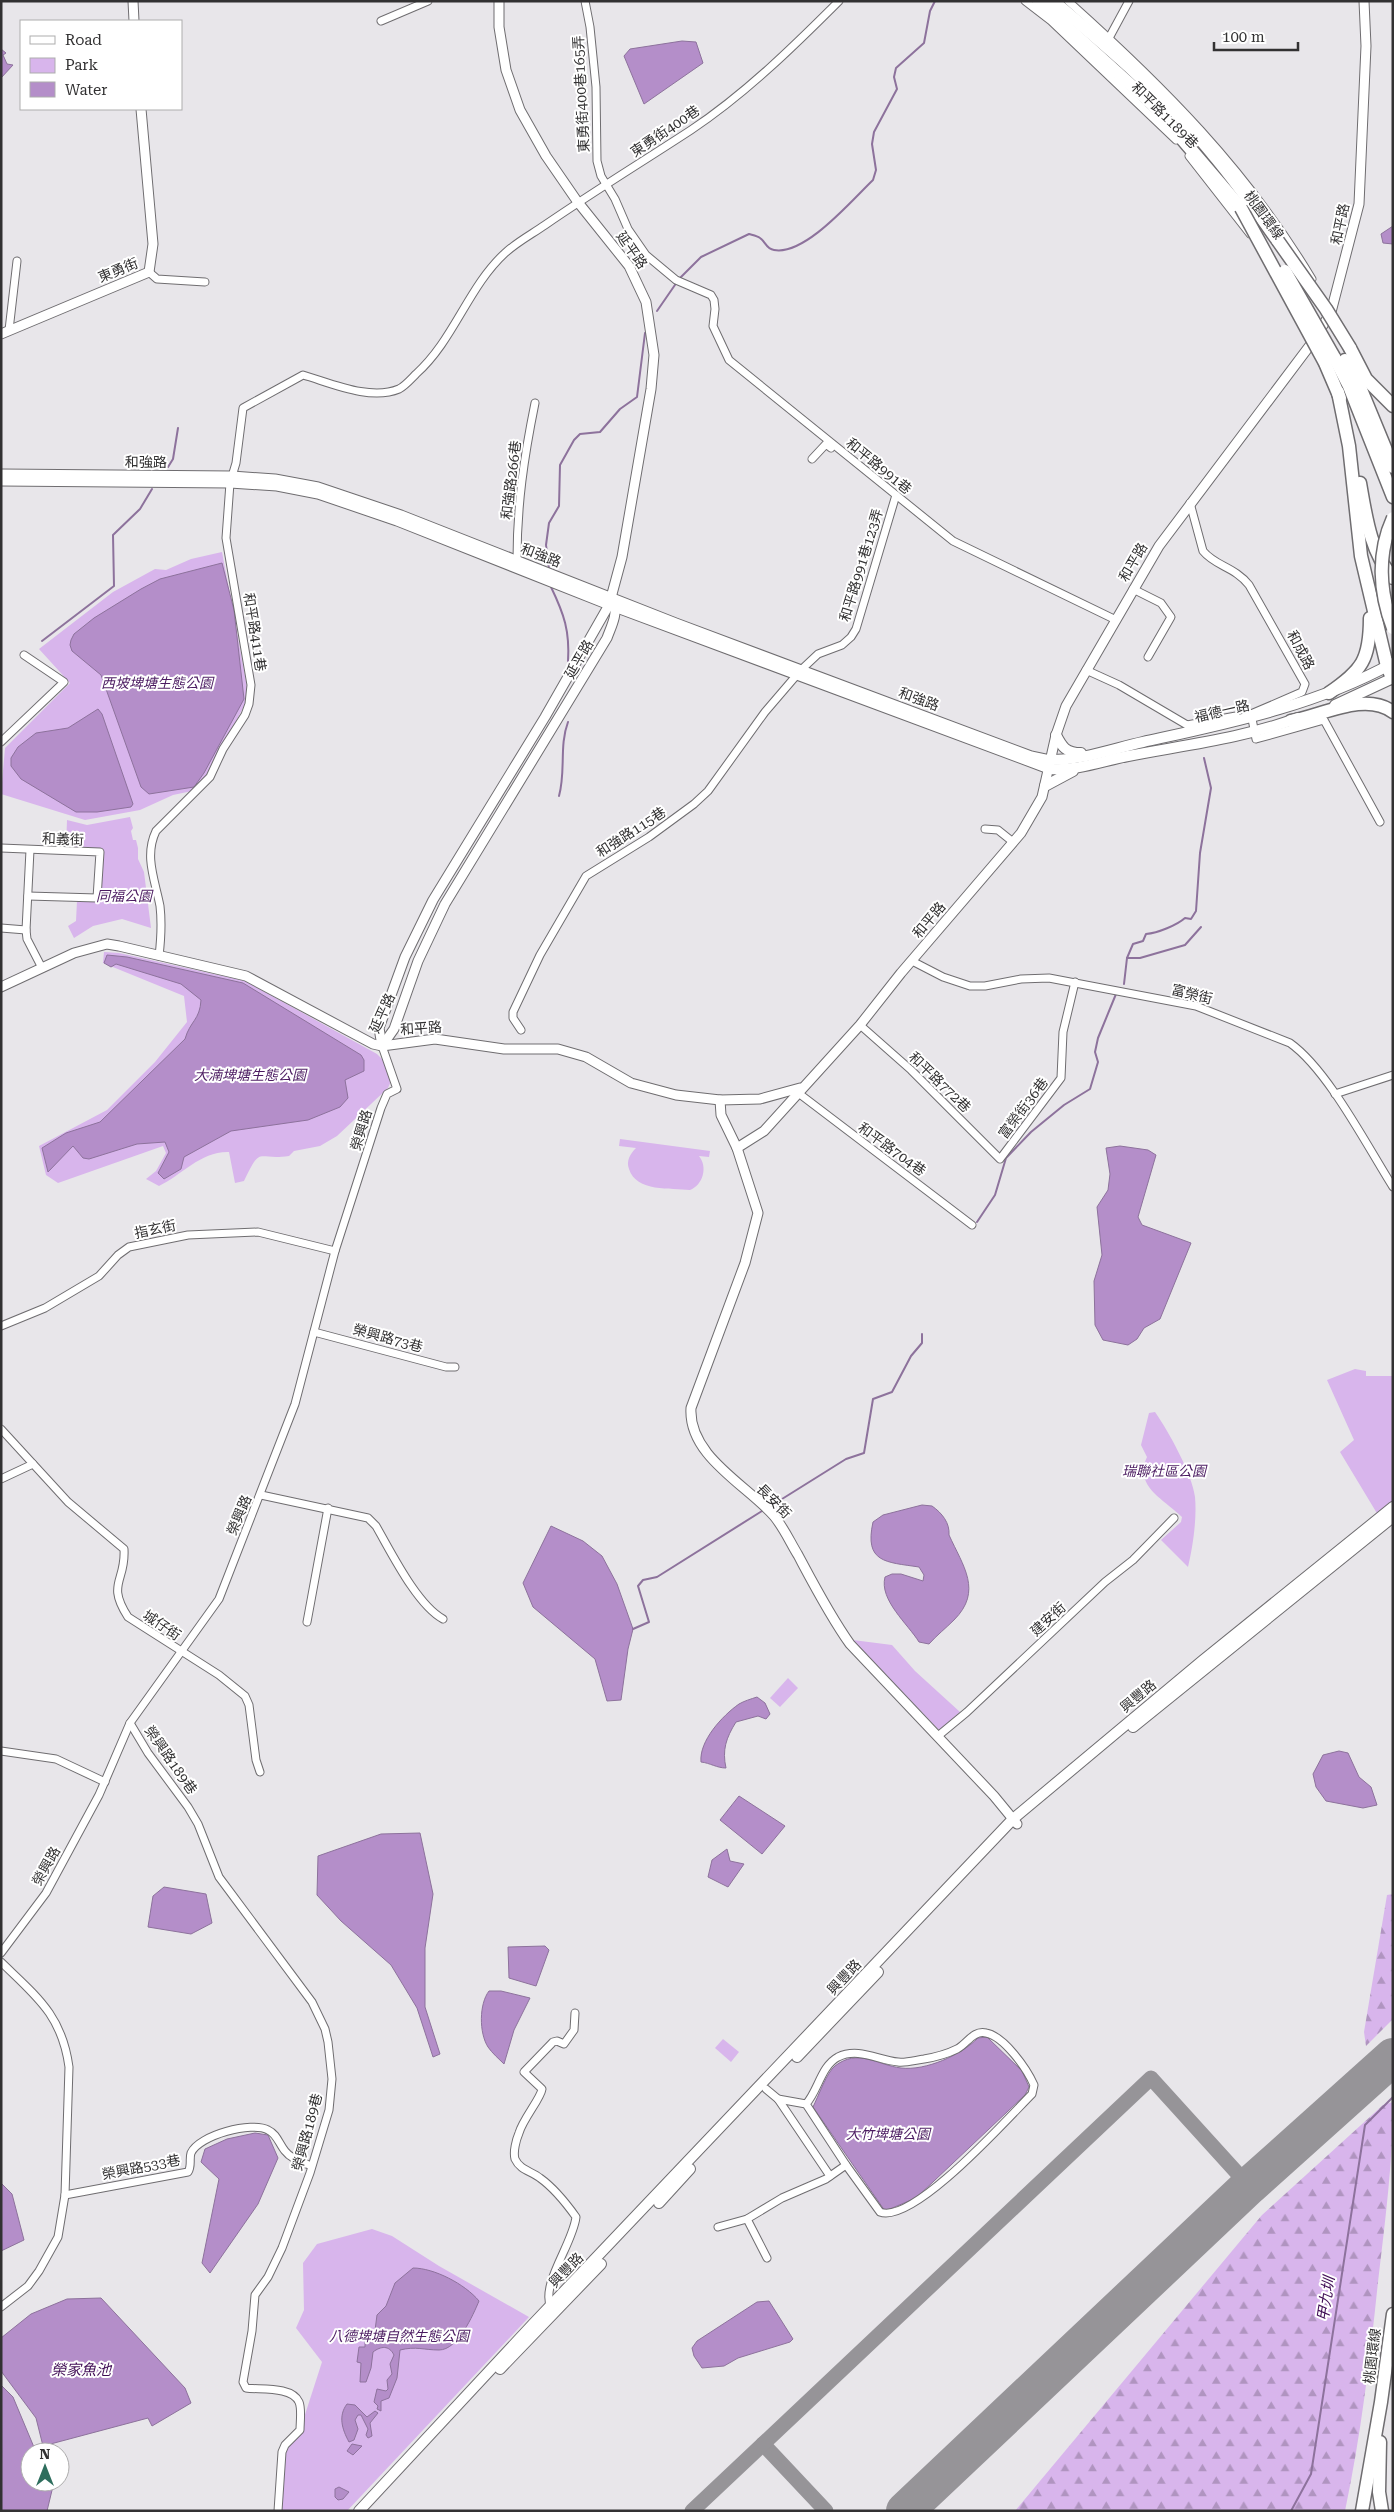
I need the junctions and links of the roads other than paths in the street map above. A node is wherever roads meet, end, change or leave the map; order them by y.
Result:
1 (133, 1) edge
2 (428, 1) edge
3 (499, 1) edge
4 (585, 1) edge
5 (839, 1) edge
6 (1053, 1) edge
7 (1068, 1) edge
8 (1129, 1) edge
9 (1364, 1) edge
10 (1032, 2) edge
11 (134, 20) edge
12 (382, 21) dead end
13 (1109, 38) junction
14 (141, 110) edge
15 (607, 184) junction
16 (577, 201) junction
17 (17, 261) dead end
18 (149, 272) junction
19 (205, 282) dead end
20 (1331, 312) junction
21 (5, 332) edge
22 (1314, 340) junction
23 (1337, 355) junction
24 (363, 392) joint
25 (1338, 392) junction
26 (1393, 400) edge
27 (535, 403) dead end
28 (1393, 406) edge
29 (837, 453) dead end
30 (812, 460) dead end
31 (1393, 467) edge
32 (1, 474) edge
33 (231, 480) junction
34 (1, 481) edge
35 (896, 495) junction
36 (1393, 497) edge
37 (1190, 503) junction
38 (1393, 518) edge
39 (516, 564) junction
40 (1393, 578) edge
41 (1367, 583) junction
42 (1133, 589) junction
43 (612, 603) junction
44 (1116, 620) junction
45 (1393, 628) edge
46 (24, 655) dead end
47 (1148, 656) dead end
48 (1086, 670) junction
49 (1391, 671) edge
50 (798, 673) junction
51 (1329, 693) junction
52 (1393, 712) edge
53 (1251, 716) junction
54 (1291, 721) junction
55 (1254, 731) junction
56 (1056, 735) junction
57 (1, 742) edge
58 (1124, 747) junction
59 (1050, 764) junction
60 (1080, 768) junction
61 (1045, 786) junction
62 (1380, 822) dead end
63 (985, 829) dead end
64 (1013, 842) junction
65 (1, 848) edge
66 (30, 850) junction
67 (28, 896) junction
68 (1, 928) edge
69 (26, 930) junction
70 (159, 956) junction
71 (912, 961) junction
72 (42, 968) junction
73 (1076, 982) junction
74 (1, 987) edge
75 (860, 1025) junction
76 (521, 1030) dead end
77 (382, 1046) junction
78 (1393, 1075) edge
79 (799, 1090) junction
80 (1335, 1094) junction
81 (720, 1100) junction
82 (737, 1148) junction
83 (1000, 1159) joint
84 (1393, 1187) edge
85 (972, 1226) dead end
86 (335, 1251) junction
87 (1, 1326) edge
88 (314, 1332) junction
89 (455, 1367) dead end
90 (1, 1429) edge
91 (33, 1464) junction
92 (1, 1479) edge
93 (261, 1496) junction
94 (1393, 1507) edge
95 (328, 1508) junction
96 (1393, 1517) edge
97 (1174, 1518) dead end
98 (443, 1619) dead end
99 (307, 1622) dead end
100 (181, 1652) junction
101 (130, 1723) junction
102 (938, 1736) junction
103 (1, 1750) edge
104 (260, 1772) dead end
105 (104, 1782) junction
106 (1015, 1822) junction
107 (1, 1953) edge
108 (1, 1962) edge
109 (574, 2013) dead end
110 (766, 2089) junction
111 (778, 2099) junction
112 (806, 2104) junction
113 (846, 2165) junction
114 (311, 2166) junction
115 (830, 2176) junction
116 (65, 2195) junction
117 (747, 2218) junction
118 (718, 2226) dead end
119 (767, 2258) dead end
120 (1, 2307) edge
121 (552, 2309) junction
122 (1393, 2314) edge
123 (1381, 2402) junction
124 (278, 2511) edge
125 (359, 2511) edge
126 (369, 2511) edge
127 (1362, 2511) edge
128 (1382, 2511) edge

1 - 11 street
2 - 12 street
3 - 16 street, 延平路
4 - 15 street, 東勇街400巷165弄
5 - 15 street, 東勇街400巷
6 - 23 highway, 桃園環線, bridge
7 - 13 street, 和平路1189巷
8 - 13 street
9 - 20 street, 和平路
10 - 22 street, 和平路1189巷
10 - 23 highway, 桃園環線, bridge
13 - 20 street, 和平路1189巷
14 - 18 street, 東勇街
15 - 16 street, 東勇街400巷
15 - 35 street, 和平路991巷
16 - 24 street, 東勇街400巷
16 - 43 street, 延平路
17 - 21 street
18 - 19 street
18 - 21 street, 東勇街
20 - 22 street, 和平路
22 - 37 street, 和平路
23 - 25 highway
23 - 26 highway
23 - 28 highway
23 - 31 highway
23 - 36 highway
24 - 33 street, 和平路411巷
25 - 40 highway, bridge
25 - 41 highway
27 - 39 street, 和強路266巷
29 - 30 street
32 - 33 street, 和強路
33 - 34 street, 和強路
33 - 39 street, 和強路
33 - 70 street, 和平路411巷
35 - 44 street, 和平路991巷
35 - 50 street, 和平路991巷123弄
37 - 42 street, 和平路
37 - 53 street, 和成路
38 - 45 highway, bridge
39 - 43 street, 和強路
41 - 49 highway
41 - 51 highway
42 - 44 street, 和平路
42 - 47 street
43 - 50 street, 和強路
43 - 77 street, 延平路
43 - 77 street, 延平路
44 - 48 street, 和平路
46 - 57 street
48 - 53 street
48 - 56 street, 和平路
49 - 51 main road, 福德一路
49 - 54 main road, 福德一路
50 - 59 street, 和強路
50 - 76 street, 和強路115巷
51 - 53 main road, 福德一路
52 - 54 highway
53 - 55 street
53 - 58 main road, 福德一路
54 - 55 main road, 福德一路
55 - 60 main road, 福德一路
55 - 62 street
56 - 58 main road
56 - 59 street, 和平路
58 - 59 main road, 福德一路
59 - 60 main road, 福德一路
59 - 61 street, 和平路
60 - 61 main road
61 - 64 street, 和平路
63 - 64 street
64 - 71 street, 和平路
65 - 66 street, 和義街
66 - 67 street
66 - 67 street, 和義街
67 - 69 street
68 - 69 street
69 - 72 street
70 - 72 street, 和平路
70 - 77 street, 和平路
71 - 73 street, 富榮街
71 - 75 street, 和平路
72 - 74 street, 和平路
73 - 80 street, 富榮街
73 - 83 street, 富榮街36巷
75 - 79 street, 和平路
75 - 83 street, 和平路772巷
77 - 81 street, 和平路
77 - 86 street, 榮興路
78 - 80 street
79 - 81 street, 和平路
79 - 82 street, 和平路
79 - 85 street, 和平路704巷
80 - 84 street, 富榮街
81 - 82 street, 長安街
82 - 102 street, 長安街
86 - 87 street, 指玄街
86 - 88 street, 榮興路
88 - 89 street, 榮興路73巷
88 - 93 street, 榮興路
90 - 91 street, 城仔街
91 - 92 street
91 - 100 street, 城仔街
93 - 95 street
93 - 100 street, 榮興路
94 - 106 main road, 興豐路
95 - 98 street
95 - 99 street
96 - 106 main road, 興豐路
97 - 102 street, 建安街
100 - 101 street, 榮興路
100 - 104 street
101 - 105 street, 榮興路
101 - 114 street, 榮興路189巷
102 - 106 street, 長安街
103 - 105 street
105 - 107 street, 榮興路
106 - 110 main road, 興豐路
106 - 121 main road, 興豐路
108 - 116 street
109 - 121 street
110 - 111 street
110 - 121 main road, 興豐路
111 - 112 street
111 - 115 street
112 - 113 street
112 - 113 street
113 - 115 street
114 - 116 street, 榮興路533巷
114 - 124 street, 榮興路189巷
115 - 117 street
116 - 120 street
117 - 118 street
117 - 119 street
121 - 125 main road, 興豐路
121 - 126 main road, 興豐路
122 - 123 highway, 桃園環線
123 - 127 highway
123 - 128 highway

